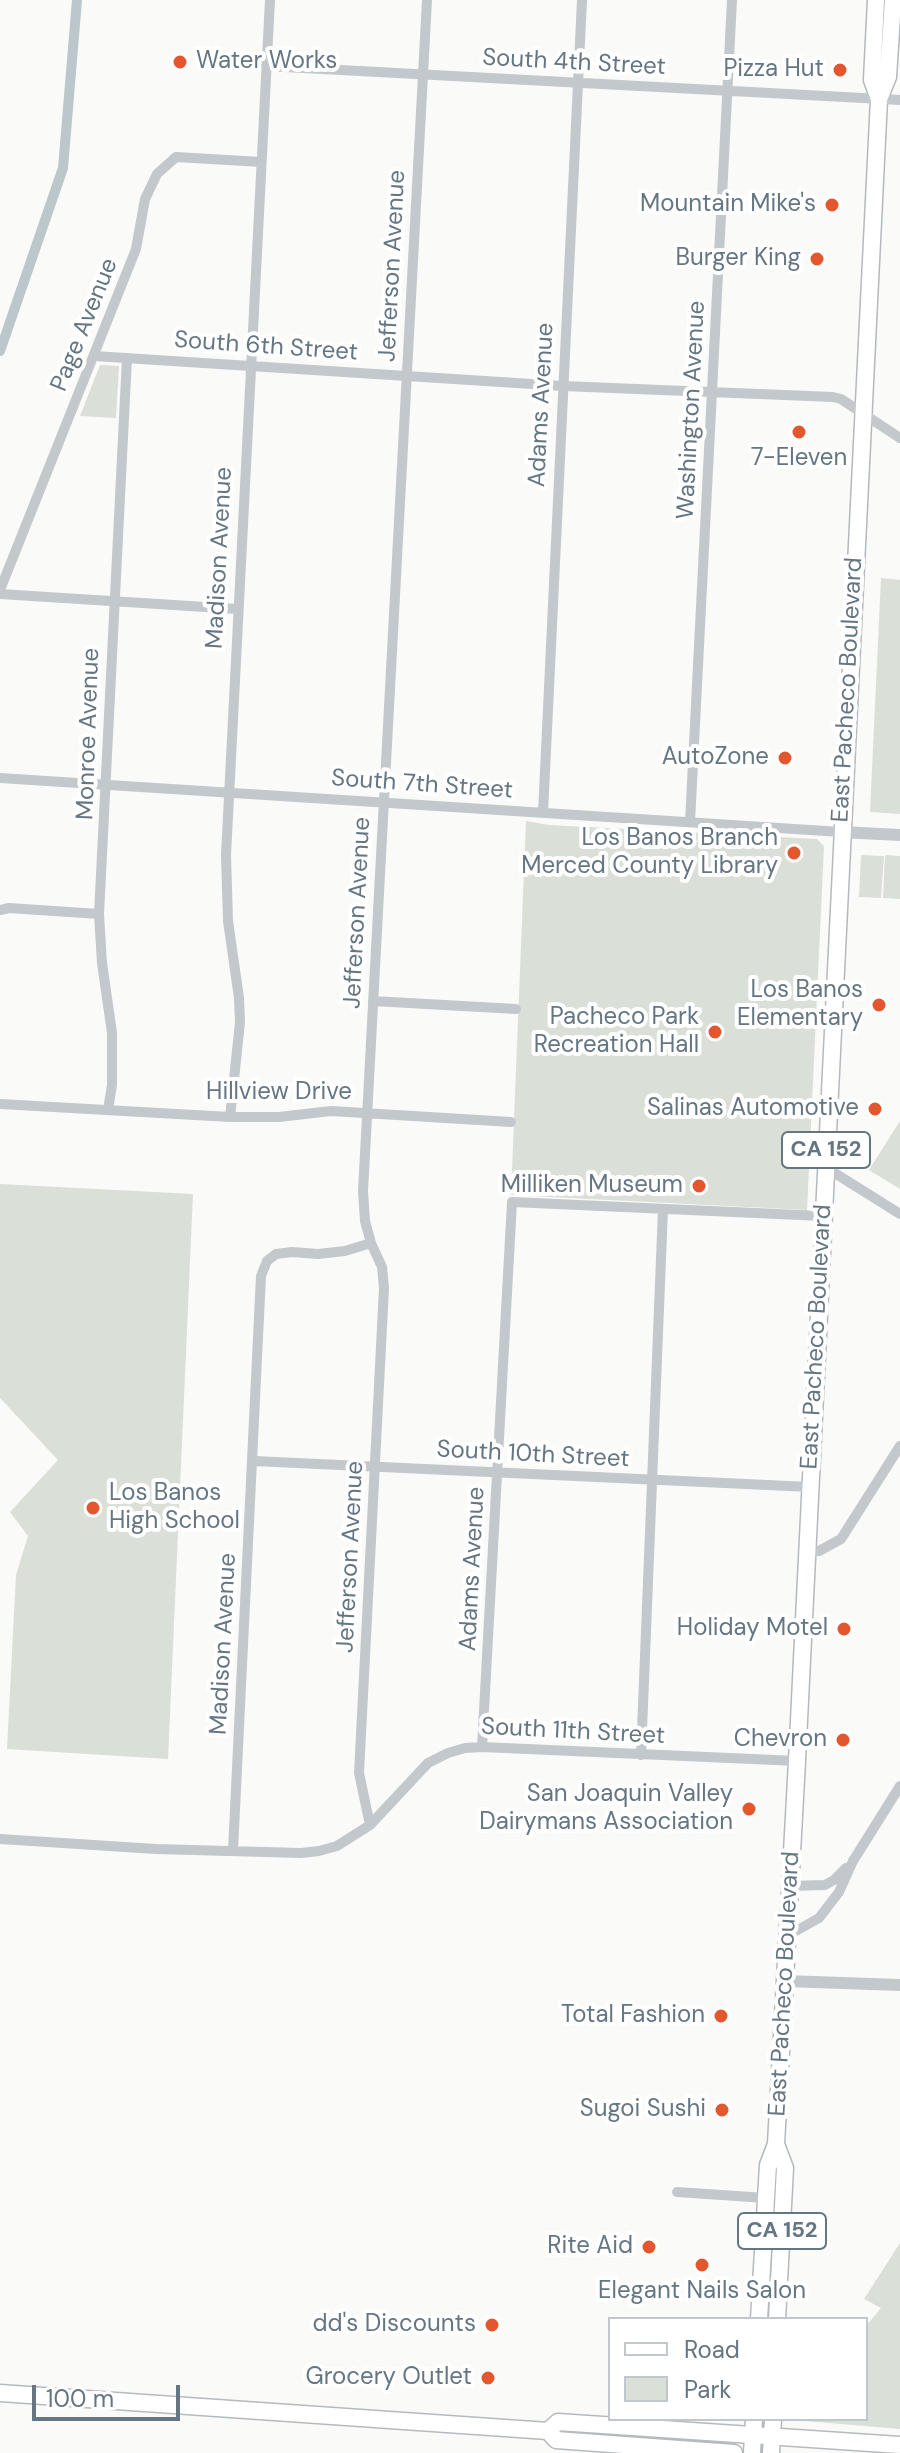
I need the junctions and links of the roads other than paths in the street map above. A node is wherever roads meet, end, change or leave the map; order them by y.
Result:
1 (270, 0) edge
2 (427, 0) edge
3 (582, 0) edge
4 (732, 0) edge
5 (876, 0) edge
6 (884, 0) edge
7 (893, 0) edge
8 (891, 33) junction
9 (266, 66) junction
10 (423, 75) junction
11 (578, 83) junction
12 (727, 92) junction
13 (879, 99) junction
14 (900, 100) edge
15 (261, 162) junction
16 (94, 356) junction
17 (127, 358) junction
18 (251, 366) junction
19 (407, 376) junction
20 (563, 386) junction
21 (713, 391) junction
22 (863, 413) junction
23 (900, 438) edge
24 (0, 592) edge
25 (114, 600) junction
26 (237, 609) junction
27 (0, 778) edge
28 (107, 784) junction
29 (230, 792) junction
30 (384, 802) junction
31 (543, 813) junction
32 (690, 822) junction
33 (841, 832) junction
34 (900, 835) edge
35 (0, 910) edge
36 (99, 914) junction
37 (373, 1001) junction
38 (516, 1009) dead end
39 (0, 1104) edge
40 (108, 1110) junction
41 (367, 1113) junction
42 (230, 1117) junction
43 (511, 1122) dead end
44 (825, 1167) junction
45 (663, 1209) junction
46 (900, 1214) edge
47 (822, 1216) junction
48 (371, 1243) junction
49 (900, 1446) edge
50 (254, 1461) junction
51 (376, 1467) junction
52 (498, 1473) junction
53 (651, 1481) junction
54 (810, 1487) junction
55 (807, 1551) junction
56 (482, 1747) junction
57 (641, 1755) junction
58 (797, 1761) junction
59 (900, 1786) edge
60 (370, 1825) junction
61 (0, 1839) edge
62 (233, 1850) junction
63 (853, 1861) junction
64 (790, 1886) junction
65 (787, 1936) junction
66 (785, 1981) junction
67 (900, 1985) edge
68 (776, 2144) junction
69 (677, 2192) dead end
70 (766, 2198) junction
71 (780, 2274) junction
72 (759, 2317) edge
73 (777, 2317) edge
74 (0, 2393) edge
75 (753, 2427) edge
76 (772, 2427) edge
77 (548, 2431) junction
78 (900, 2445) edge
79 (734, 2453) edge
80 (752, 2453) edge
81 (771, 2453) edge

1 - 9 street, Madison Avenue
2 - 10 street, Jefferson Avenue
3 - 11 street, Adams Avenue
4 - 12 street, Washington Avenue
5 - 13 main road, East Pacheco Boulevard / CA 152
6 - 8 main road
7 - 8 main road, East Pacheco Boulevard / CA 152
8 - 13 main road, East Pacheco Boulevard / CA 152
9 - 10 street, South 4th Street
9 - 15 street, Madison Avenue
10 - 11 street, South 4th Street
10 - 19 street, Jefferson Avenue
11 - 12 street, South 4th Street
11 - 20 street, Adams Avenue
12 - 13 street, South 4th Street
12 - 21 street, Washington Avenue
13 - 14 street, South 4th Street
13 - 22 main road, East Pacheco Boulevard / CA 152
15 - 16 street, Page Avenue
15 - 18 street, Madison Avenue
16 - 17 street, South 6th Street
16 - 24 street, Page Avenue
17 - 18 street, South 6th Street
17 - 25 street, Monroe Avenue
18 - 19 street, South 6th Street
18 - 26 street, Madison Avenue
19 - 20 street, South 6th Street
19 - 30 street, Jefferson Avenue
20 - 21 street, South 6th Street
20 - 31 street, Adams Avenue
21 - 22 street, South 6th Street
21 - 32 street, Washington Avenue
22 - 23 street, South 6th Street
22 - 33 main road, East Pacheco Boulevard / CA 152
24 - 25 street
25 - 26 street
25 - 28 street, Monroe Avenue
26 - 29 street, Madison Avenue
27 - 28 street, South 7th Street
28 - 29 street, South 7th Street
28 - 36 street, Monroe Avenue
29 - 30 street, South 7th Street
29 - 42 street, Madison Avenue
30 - 31 street, South 7th Street
30 - 37 street, Jefferson Avenue
31 - 32 street, South 7th Street
32 - 33 street, South 7th Street
33 - 34 street
33 - 44 main road, East Pacheco Boulevard / CA 152
35 - 36 street
36 - 40 street, Monroe Avenue
37 - 38 street
37 - 41 street, Jefferson Avenue
39 - 40 street, Hillview Drive
40 - 42 street, Hillview Drive
41 - 42 street, Hillview Drive
41 - 43 street, Hillview Drive
41 - 48 street, Jefferson Avenue
44 - 46 street
44 - 47 main road, East Pacheco Boulevard / CA 152
45 - 47 street
45 - 52 street, Adams Avenue
45 - 53 street
47 - 54 main road, East Pacheco Boulevard / CA 152
48 - 50 street, Madison Avenue
48 - 51 street, Jefferson Avenue
49 - 55 street
50 - 51 street, South 10th Street
50 - 62 street, Madison Avenue
51 - 52 street, South 10th Street
51 - 60 street, Jefferson Avenue
52 - 53 street, South 10th Street
52 - 56 street, Adams Avenue
53 - 54 street, South 10th Street
53 - 57 street
54 - 55 main road, East Pacheco Boulevard / CA 152
55 - 58 main road, East Pacheco Boulevard / CA 152
56 - 57 street, South 11th Street
56 - 60 street, South 11th Street
57 - 58 street, South 11th Street
58 - 64 main road, East Pacheco Boulevard / CA 152
59 - 63 street
60 - 62 street, South 11th Street
61 - 62 street, South 11th Street
63 - 64 street
63 - 65 street
64 - 65 main road, East Pacheco Boulevard / CA 152
65 - 66 main road, East Pacheco Boulevard / CA 152
66 - 67 street
66 - 68 main road, East Pacheco Boulevard / CA 152
68 - 70 main road, East Pacheco Boulevard / CA 152
68 - 71 main road, East Pacheco Boulevard / CA 152
69 - 70 street
70 - 71 main road
70 - 72 main road, East Pacheco Boulevard / CA 152
71 - 73 main road, East Pacheco Boulevard / CA 152
74 - 77 main road
75 - 76 main road
75 - 77 main road
75 - 80 main road
76 - 78 main road
76 - 81 main road
77 - 79 main road

